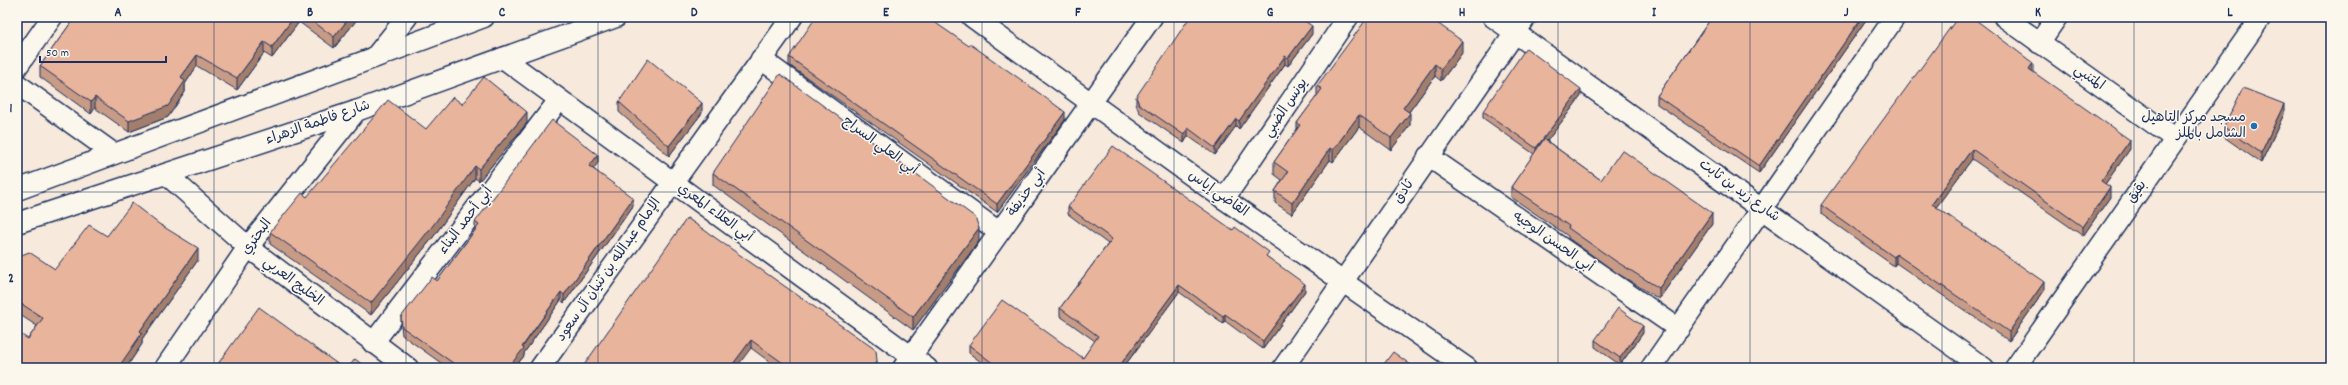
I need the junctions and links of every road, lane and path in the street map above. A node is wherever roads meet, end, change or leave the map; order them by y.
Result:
1 (52, 17) edge
2 (407, 17) edge
3 (616, 17) edge
4 (792, 17) edge
5 (972, 17) edge
6 (1152, 17) edge
7 (1348, 17) edge
8 (1493, 17) edge
9 (1894, 17) edge
10 (2004, 17) edge
11 (2057, 17) edge
12 (2261, 17) edge
13 (471, 19) edge
14 (1521, 25) edge
15 (2039, 43) junction
16 (375, 57) junction
17 (503, 58) junction
18 (761, 59) junction
19 (17, 67) edge
20 (17, 84) edge
21 (559, 100) junction
22 (1091, 103) junction
23 (356, 111) junction
24 (2174, 138) junction
25 (113, 153) junction
26 (1428, 156) junction
27 (166, 174) junction
28 (672, 182) junction
29 (17, 190) edge
30 (1224, 199) junction
31 (1763, 209) junction
32 (17, 223) edge
33 (999, 232) junction
34 (248, 247) junction
35 (1343, 282) junction
36 (1679, 329) junction
37 (373, 343) junction
38 (907, 362) edge
39 (165, 368) edge
40 (408, 368) edge
41 (540, 368) edge
42 (928, 368) edge
43 (1283, 368) edge
44 (1466, 368) edge
45 (1651, 368) edge
46 (1984, 368) edge
47 (2015, 368) edge

1 - 19 street
2 - 16 street
3 - 17 street, شارع فاطمة الزهراء
4 - 18 street, الإمام عبدالله بن ثنيان آل سعود
5 - 22 street, القاضي إياس
6 - 22 street, أبي حذيفة
7 - 30 street, يونس الضبي
8 - 14 street, شارع زيد بن ثابت
9 - 31 street
10 - 15 street, المتنبي
11 - 15 street
12 - 24 street, بقيق
13 - 16 street
14 - 26 street, ثادق
14 - 31 street, شارع زيد بن ثابت
15 - 24 street, المتنبي
16 - 25 street
17 - 21 street, أبي العلاء المعري
17 - 23 street, شارع فاطمة الزهراء
18 - 28 street, الإمام عبدالله بن ثنيان آل سعود
18 - 33 street, أبي العلي السراج
20 - 25 street
21 - 28 street, أبي العلاء المعري
21 - 37 street, أبي أحمد البناء
22 - 30 street, القاضي إياس
22 - 33 street, أبي حذيفة
23 - 27 street, شارع فاطمة الزهراء
23 - 34 street, البحتري
24 - 47 street, بقيق
25 - 29 street
26 - 35 street, ثادق
26 - 36 street, أبي الحسن الوجيه
27 - 32 street, شارع فاطمة الزهراء
27 - 34 street, الخليج العربي
28 - 38 street, أبي العلاء المعري
28 - 41 street, الإمام عبدالله بن ثنيان آل سعود
30 - 35 street, القاضي إياس
31 - 36 street
31 - 46 street, شارع زيد بن ثابت
33 - 38 street, أبي حذيفة
34 - 37 street, الخليج العربي
34 - 39 street, البحتري
35 - 43 street, ثادق
35 - 44 street, القاضي إياس
36 - 45 street
37 - 40 street, الخليج العربي
38 - 42 street, أبي العلاء المعري

